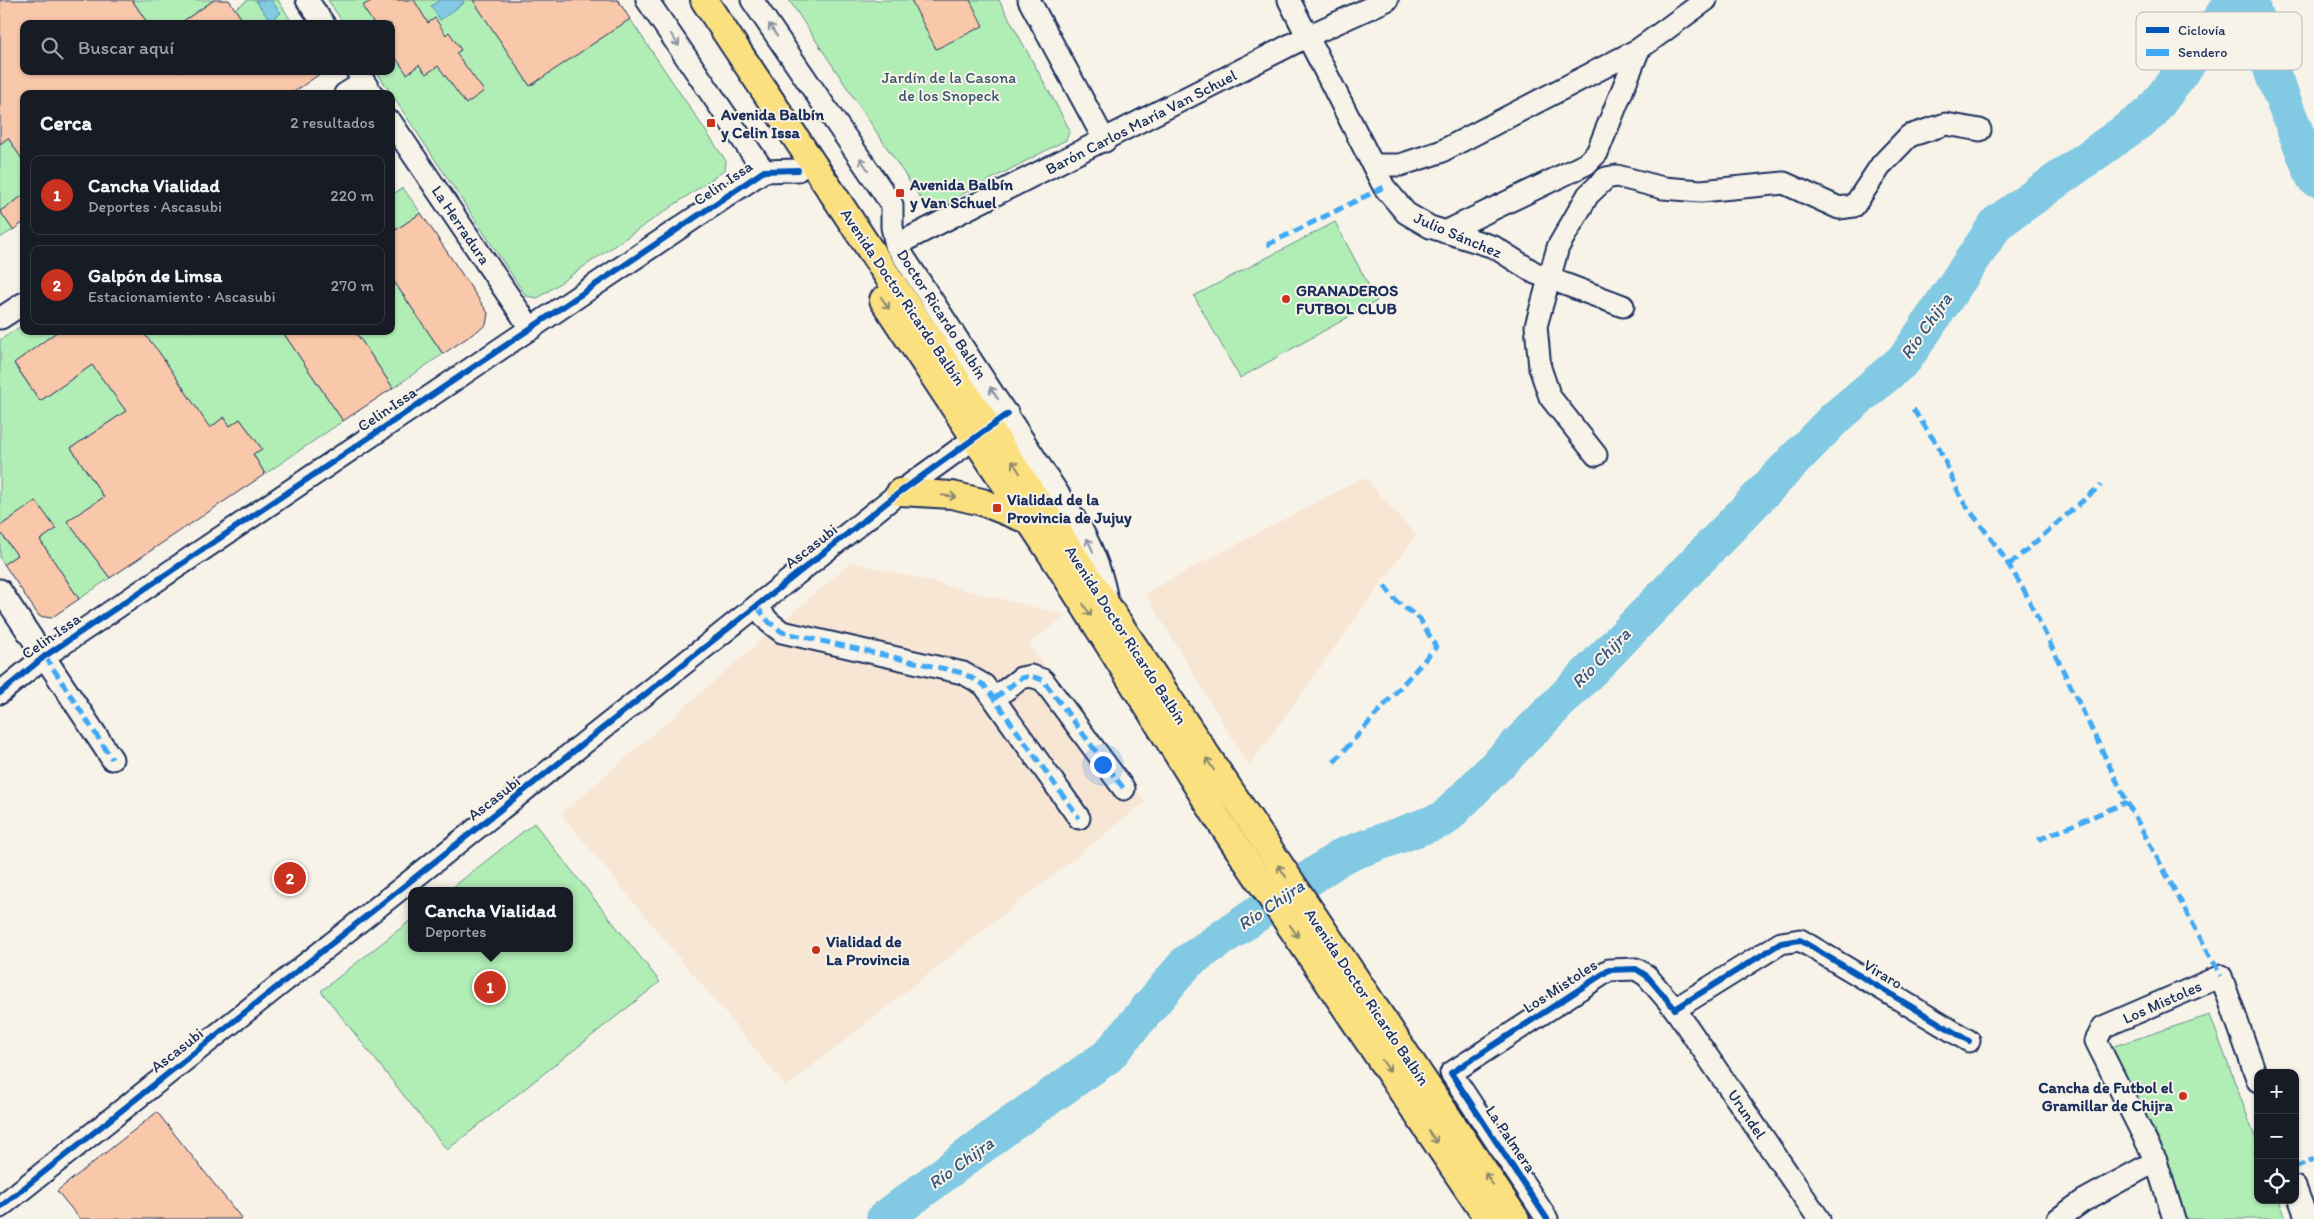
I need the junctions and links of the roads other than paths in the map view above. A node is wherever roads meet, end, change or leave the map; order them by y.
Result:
1 (307, 0) edge
2 (647, 0) edge
3 (684, 0) edge
4 (704, 0) edge
5 (752, 0) edge
6 (1029, 0) edge
7 (1289, 0) edge
8 (1387, 0) edge
9 (1706, 0) edge
10 (321, 20) edge
11 (1308, 36) junction
12 (1640, 49) junction
13 (364, 82) edge
14 (352, 90) edge
15 (395, 128) edge
16 (1980, 130) dead end
17 (1105, 141) junction
18 (1586, 164) junction
19 (1373, 165) junction
20 (798, 170) junction
21 (764, 171) junction
22 (1606, 178) junction
23 (1444, 232) junction
24 (896, 245) junction
25 (1549, 279) junction
26 (20, 306) edge
27 (1623, 306) dead end
28 (1, 318) edge
29 (531, 329) junction
30 (990, 426) junction
31 (1596, 455) dead end
32 (900, 492) junction
33 (1027, 520) junction
34 (0, 590) edge
35 (757, 607) junction
36 (45, 656) junction
37 (0, 693) edge
38 (995, 698) junction
39 (112, 760) dead end
40 (1124, 789) dead end
41 (1228, 812) junction
42 (1079, 818) dead end
43 (1675, 1009) junction
44 (1969, 1040) dead end
45 (2254, 1070) edge
46 (1451, 1073) joint
47 (1416, 1091) junction
48 (2156, 1161) junction
49 (2299, 1198) edge
50 (0, 1208) edge
51 (1488, 1219) edge
52 (1516, 1219) edge
53 (1548, 1219) edge
54 (1820, 1219) edge
55 (2058, 1219) edge
56 (2174, 1219) edge
57 (2307, 1219) edge

1 - 10 street
2 -> 21 street
3 - 20 main road, Avenida Doctor Ricardo Balbín
4 - 30 main road, Avenida Doctor Ricardo Balbín
24 -> 5 street, Doctor Ricardo Balbín
6 - 17 street
7 - 11 street, Julio Sánchez
8 - 11 street, Barón Carlos María Van Schuel
9 - 12 street
11 - 17 street, Barón Carlos María Van Schuel
11 - 19 street, Julio Sánchez
12 - 18 street
12 - 19 street
13 - 14 street
15 - 29 street, La Herradura
16 - 22 street
17 - 24 street, Barón Carlos María Van Schuel
18 - 22 street
18 - 23 street
19 - 23 street, Julio Sánchez
20 - 21 street, Celin Issa
20 -> 30 main road, Avenida Doctor Ricardo Balbín
21 - 29 street, Celin Issa
22 - 25 street
23 - 25 street, Julio Sánchez
30 -> 24 street, Doctor Ricardo Balbín
25 - 27 street, Julio Sánchez
25 - 31 street
26 - 28 street
29 - 36 street, Celin Issa
30 - 32 street, Ascasubi
30 - 33 main road, Avenida Doctor Ricardo Balbín
41 -> 30 main road, Avenida Doctor Ricardo Balbín
32 -> 33 main road
32 - 35 street, Ascasubi
33 -> 41 main road, Avenida Doctor Ricardo Balbín
34 - 36 street
35 - 38 street
35 - 50 street, Ascasubi
36 - 37 street, Celin Issa
36 - 39 street
38 - 40 street
38 - 42 street
41 - 47 main road, Avenida Doctor Ricardo Balbín
43 - 44 street, Viraro
43 - 46 street, Los Mistoles
43 - 54 street, Urundel
45 - 48 street, Los Mistoles
46 - 53 street, La Palmera
47 -> 51 main road, Avenida Doctor Ricardo Balbín
52 -> 47 main road, Avenida Doctor Ricardo Balbín
48 - 55 street
48 - 56 street
49 - 57 street

